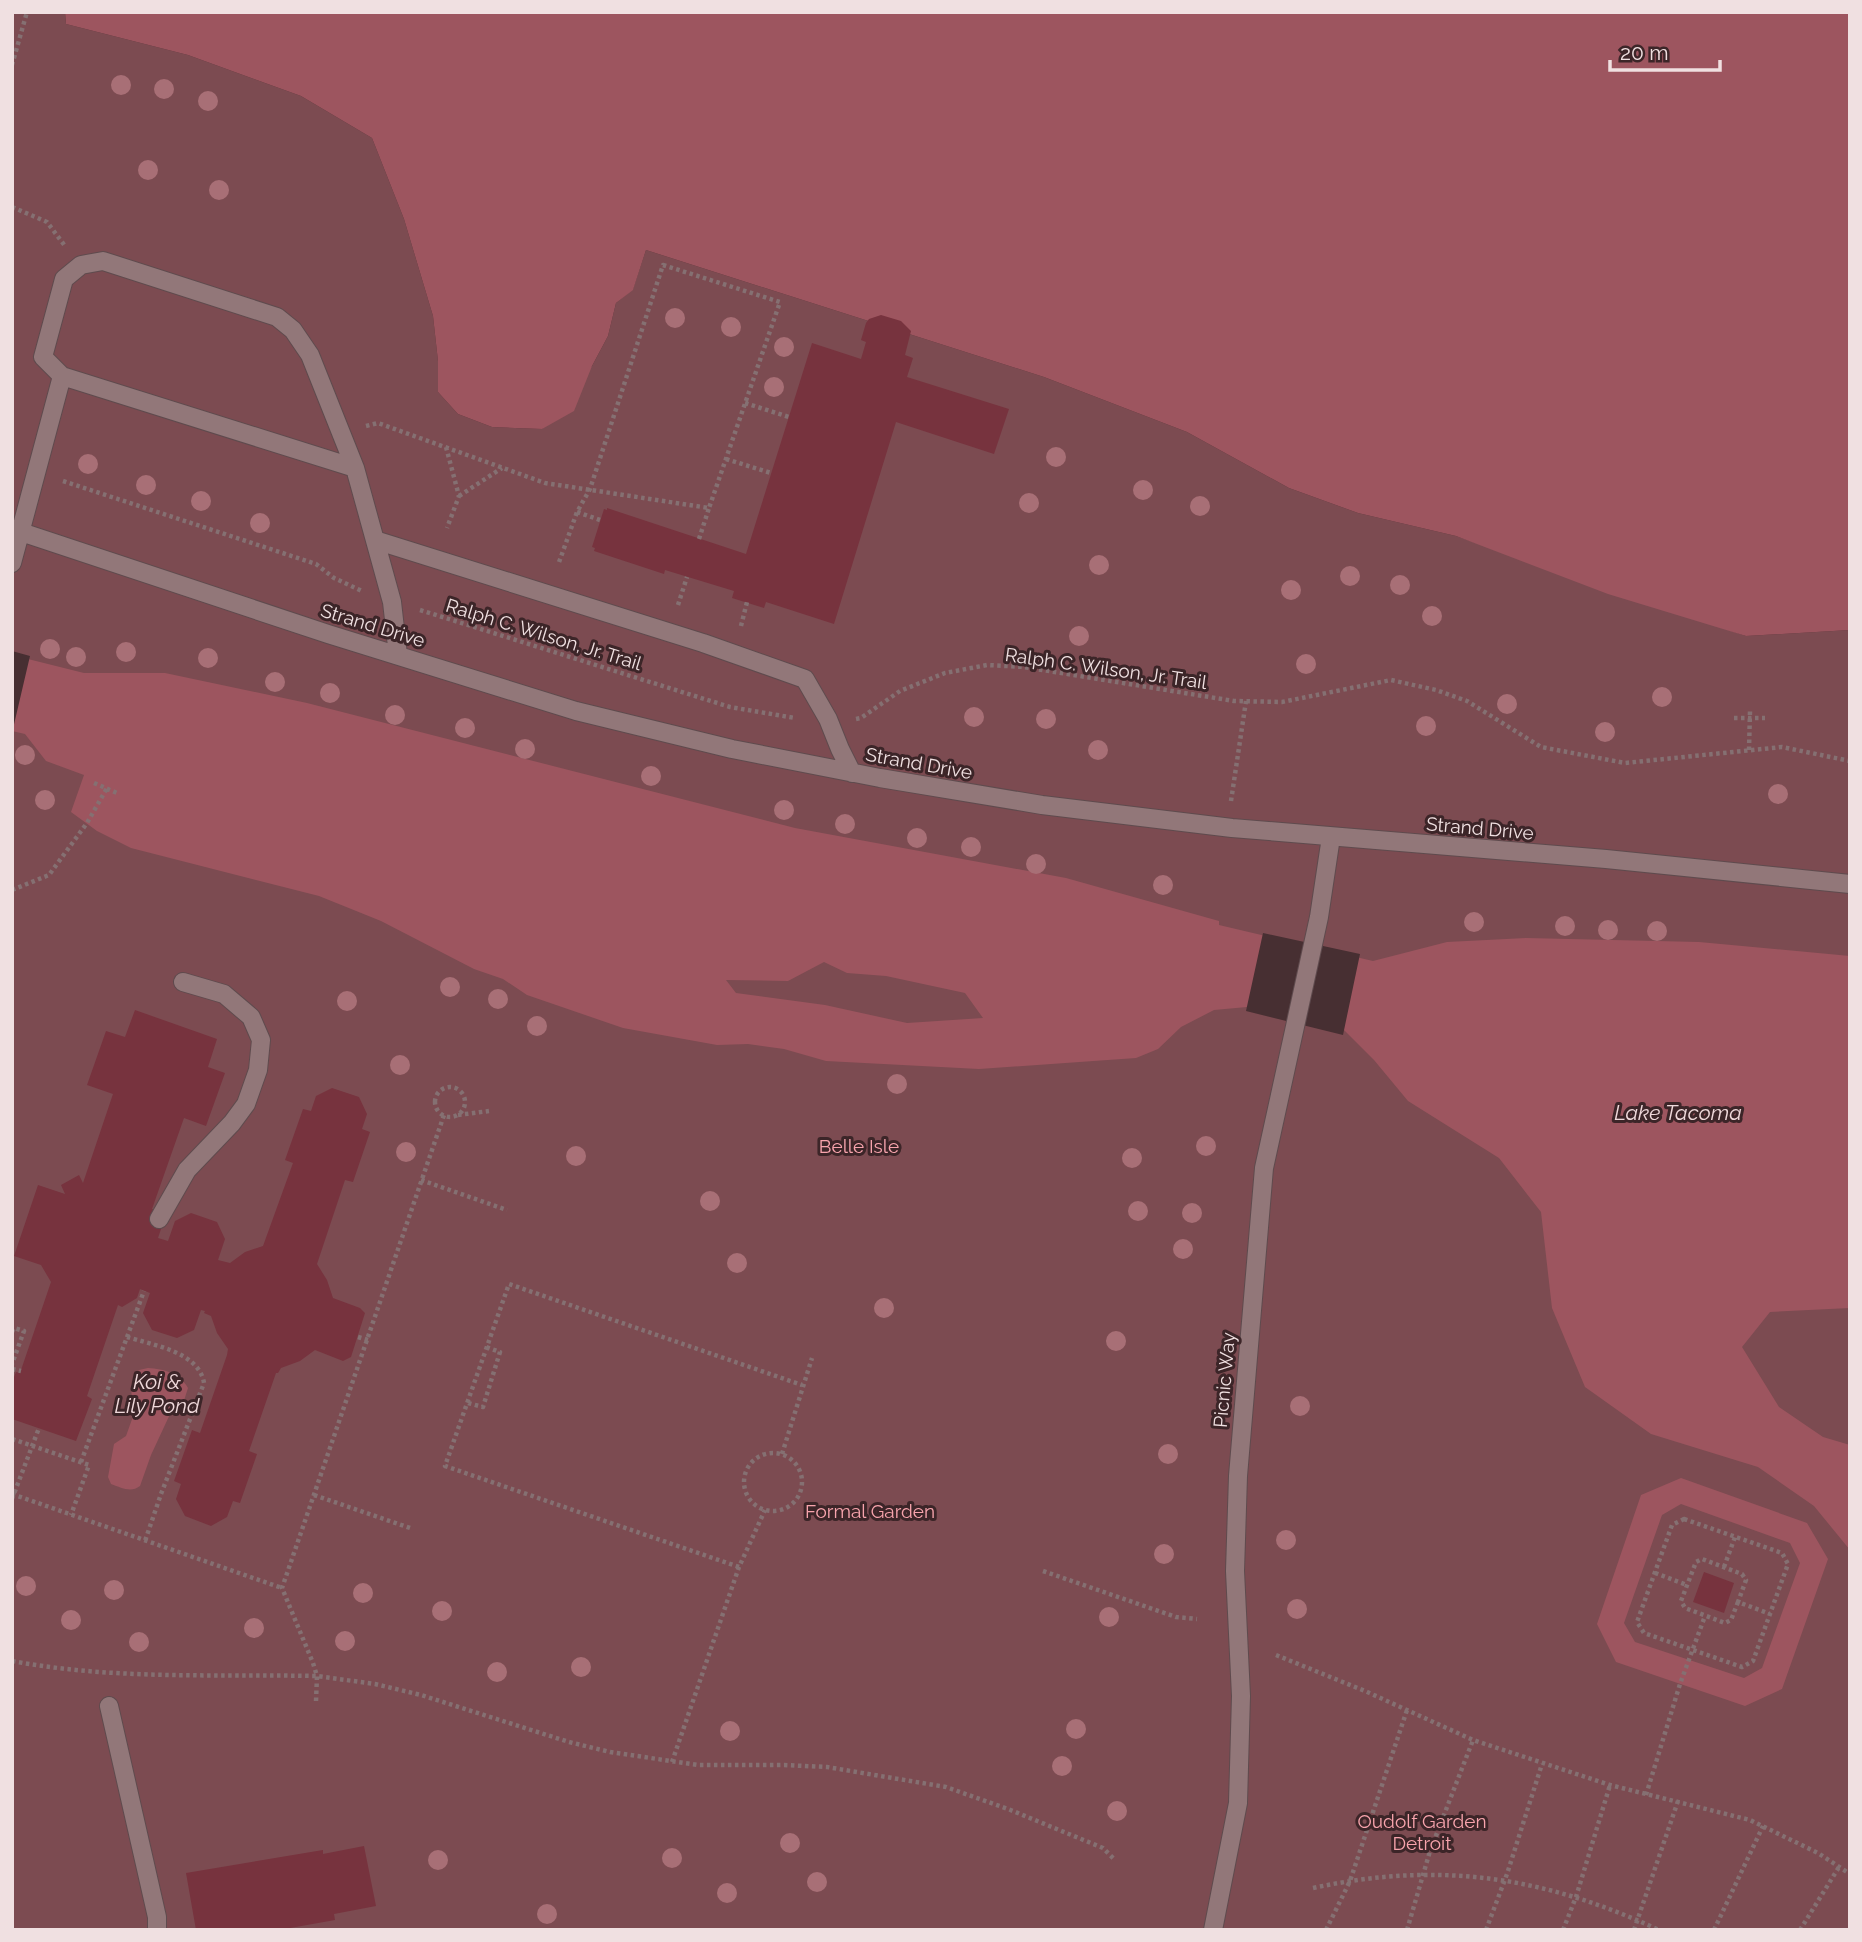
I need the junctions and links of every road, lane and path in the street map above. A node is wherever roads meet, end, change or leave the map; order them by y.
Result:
1 (27, 12) edge
2 (12, 65) edge
3 (12, 207) edge
4 (81, 265) junction
5 (62, 376) junction
6 (746, 403) junction
7 (789, 417) dead end
8 (340, 430) junction
9 (446, 447) junction
10 (726, 458) junction
11 (355, 468) junction
12 (503, 468) junction
13 (36, 472) junction
14 (771, 473) dead end
15 (590, 489) junction
16 (459, 496) junction
17 (709, 508) junction
18 (577, 512) junction
19 (600, 520) dead end
20 (447, 528) dead end
21 (16, 530) edge
22 (699, 539) dead end
23 (375, 540) junction
24 (12, 563) edge
25 (558, 565) dead end
26 (687, 577) dead end
27 (392, 602) junction
28 (747, 603) dead end
29 (678, 605) dead end
30 (741, 626) dead end
31 (398, 655) junction
32 (1246, 701) junction
33 (1750, 711) dead end
34 (1734, 718) dead end
35 (1751, 718) junction
36 (1765, 718) dead end
37 (828, 719) junction
38 (1749, 750) junction
39 (1850, 761) edge
40 (852, 773) junction
41 (94, 783) dead end
42 (107, 789) junction
43 (117, 793) dead end
44 (1228, 827) junction
45 (1331, 837) junction
46 (1850, 884) edge
47 (12, 890) edge
48 (183, 982) dead end
49 (489, 1111) dead end
50 (444, 1115) junction
51 (457, 1115) junction
52 (421, 1180) junction
53 (507, 1210) dead end
54 (159, 1219) dead end
55 (144, 1291) dead end
56 (12, 1332) edge
57 (127, 1337) junction
58 (358, 1337) dead end
59 (368, 1340) junction
60 (486, 1347) junction
61 (812, 1358) dead end
62 (12, 1366) edge
63 (20, 1371) dead end
64 (802, 1385) junction
65 (468, 1403) junction
66 (39, 1428) dead end
67 (12, 1439) edge
68 (32, 1446) junction
69 (782, 1454) junction
70 (81, 1462) junction
71 (314, 1495) junction
72 (13, 1496) edge
73 (765, 1510) junction
74 (71, 1515) junction
75 (413, 1529) dead end
76 (1735, 1537) junction
77 (145, 1541) junction
78 (739, 1567) junction
79 (1724, 1567) junction
80 (1043, 1571) dead end
81 (1655, 1573) junction
82 (1687, 1585) junction
83 (282, 1588) junction
84 (1738, 1602) junction
85 (1770, 1614) junction
86 (1705, 1616) junction
87 (1196, 1619) dead end
88 (1693, 1650) junction
89 (1276, 1655) dead end
90 (12, 1661) edge
91 (317, 1676) junction
92 (316, 1701) dead end
93 (109, 1706) dead end
94 (1407, 1710) junction
95 (1473, 1740) junction
96 (672, 1762) junction
97 (1542, 1764) junction
98 (1610, 1785) junction
99 (1646, 1795) junction
100 (1678, 1801) junction
101 (1763, 1826) junction
102 (1115, 1860) dead end
103 (1839, 1867) junction
104 (1850, 1874) edge
105 (1423, 1875) junction
106 (1505, 1880) junction
107 (1350, 1881) junction
108 (1313, 1888) dead end
109 (1576, 1897) junction
110 (1637, 1920) junction
111 (157, 1930) edge
112 (1213, 1930) edge
113 (1326, 1930) edge
114 (1407, 1930) edge
115 (1486, 1930) edge
116 (1563, 1930) edge
117 (1634, 1930) edge
118 (1659, 1930) edge
119 (1714, 1930) edge
120 (1800, 1930) edge

1 - 2 path
3 - 4 path
4 - 5 street
4 - 8 street
5 - 11 street
5 - 13 street
6 - 7 path
6 - 10 path
6 - 15 path
8 - 9 path
8 - 11 street
9 - 12 path
9 - 16 path
10 - 14 path
10 - 17 path
11 - 23 street
12 - 15 path
12 - 16 path
13 - 21 street
13 - 27 path, Ralph C. Wilson, Jr. Trail
15 - 17 path
15 - 18 path
16 - 20 path
17 - 22 path
18 - 19 path
18 - 25 path
21 - 24 street
21 - 31 street, Strand Drive
23 - 27 street
23 - 37 street
26 - 29 path
27 - 31 street
27 - 37 path, Ralph C. Wilson, Jr. Trail
28 - 30 path
31 - 40 street, Strand Drive
32 - 37 path, Ralph C. Wilson, Jr. Trail
32 - 38 path, Ralph C. Wilson, Jr. Trail
32 - 44 path
33 - 35 path
34 - 35 path
35 - 36 path
35 - 38 path
37 - 40 street
38 - 39 path, Ralph C. Wilson, Jr. Trail
40 - 44 street, Strand Drive
41 - 42 path
42 - 43 path
42 - 47 path
44 - 45 street, Strand Drive
45 - 46 street, Strand Drive
45 - 112 street, Picnic Way
48 - 54 street
49 - 51 path
50 - 51 path
50 - 51 path
50 - 52 path
52 - 53 path
52 - 59 path
55 - 57 path
56 - 62 path
57 - 70 path
57 - 77 path
58 - 59 path
59 - 71 path
60 - 64 path
60 - 65 path
60 - 65 path
61 - 64 path
62 - 63 path
64 - 69 path
65 - 78 path
66 - 68 path
67 - 68 path
68 - 70 path
68 - 72 path
69 - 73 path
69 - 73 path
70 - 74 path
71 - 75 path
71 - 83 path
72 - 74 path
73 - 78 path
74 - 77 path
76 - 79 path
76 - 81 path
76 - 85 path
77 - 83 path
78 - 96 path
79 - 82 path
79 - 84 path
80 - 87 path
81 - 82 path
81 - 88 path
82 - 86 path
83 - 91 path
84 - 85 path
84 - 86 path
85 - 88 path
86 - 88 path
88 - 99 path
89 - 94 path
90 - 91 path
91 - 92 path
91 - 96 path
93 - 111 street
94 - 95 path
94 - 107 path
95 - 97 path
95 - 105 path
96 - 102 path
97 - 98 path
97 - 106 path
98 - 99 path
98 - 109 path
99 - 100 path
100 - 101 path
100 - 110 path
101 - 103 path
101 - 119 path
103 - 104 path
103 - 120 path
105 - 106 path
105 - 107 path
105 - 114 path
106 - 109 path
106 - 115 path
107 - 108 path
107 - 113 path
109 - 110 path
109 - 116 path
110 - 117 path
110 - 118 path

